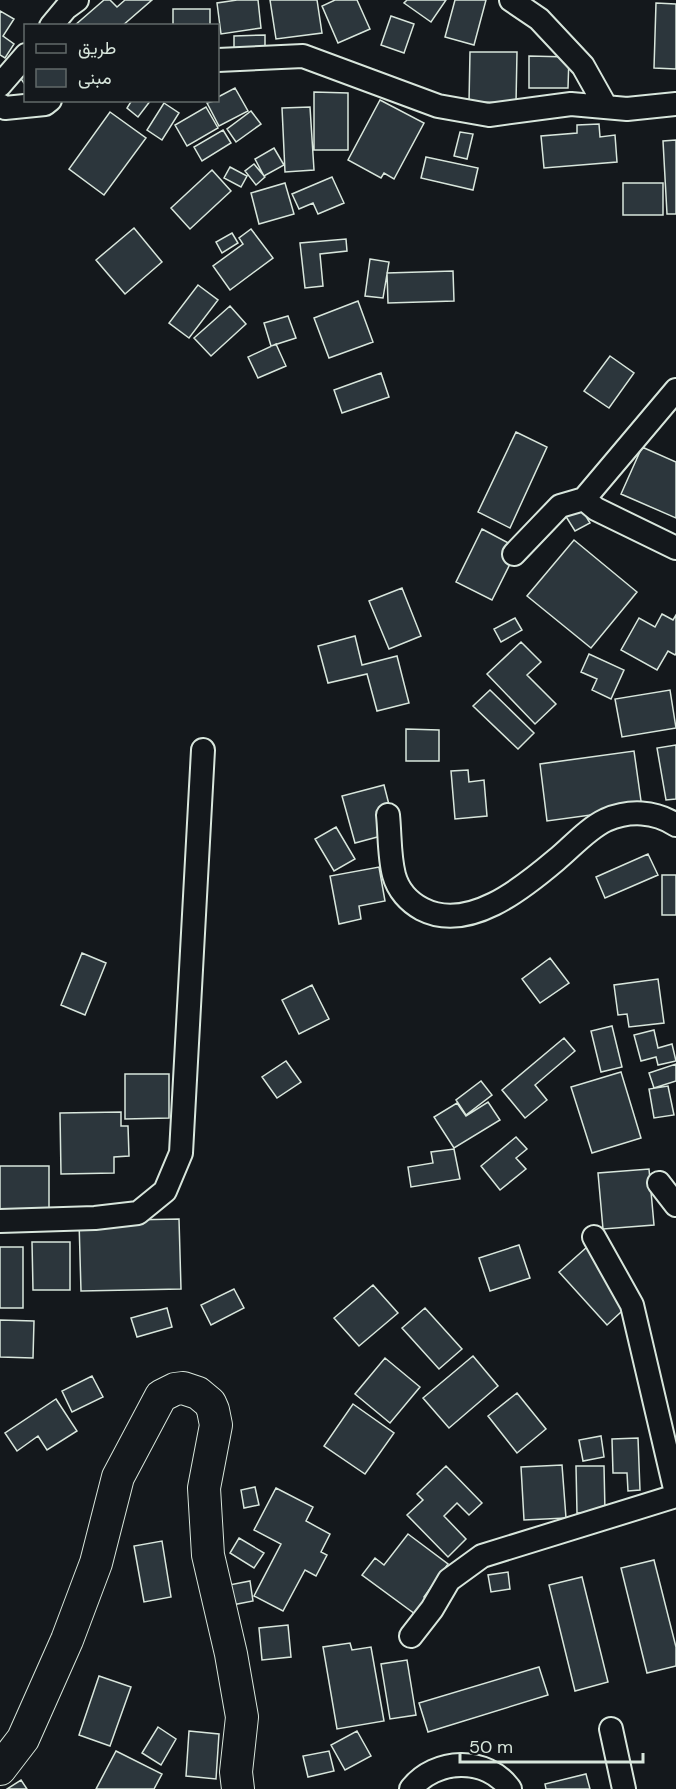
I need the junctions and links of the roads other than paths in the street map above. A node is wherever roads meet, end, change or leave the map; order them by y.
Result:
1 (76, 0) edge
2 (511, 0) edge
3 (53, 24) edge
4 (24, 57) edge
5 (219, 60) edge
6 (0, 85) edge
7 (48, 102) edge
8 (676, 104) edge
9 (0, 105) edge
10 (606, 107) junction
11 (676, 390) edge
12 (584, 499) junction
13 (676, 548) edge
14 (514, 554) dead end
15 (203, 750) dead end
16 (388, 815) dead end
17 (676, 825) edge
18 (659, 1183) dead end
19 (676, 1205) edge
20 (0, 1221) edge
21 (594, 1237) dead end
22 (676, 1495) edge
23 (411, 1636) dead end
24 (611, 1729) dead end
25 (0, 1769) edge
26 (238, 1789) edge
27 (411, 1789) edge
28 (510, 1789) edge
29 (624, 1789) edge

1 - 3 street
2 - 10 street
4 - 6 street
5 - 10 street
7 - 9 street
8 - 10 street
11 - 12 street
12 - 13 street
12 - 14 street
15 - 20 street
16 - 17 street
18 - 19 street
21 - 22 street
22 - 23 street
24 - 29 street
25 - 26 street
27 - 28 street

